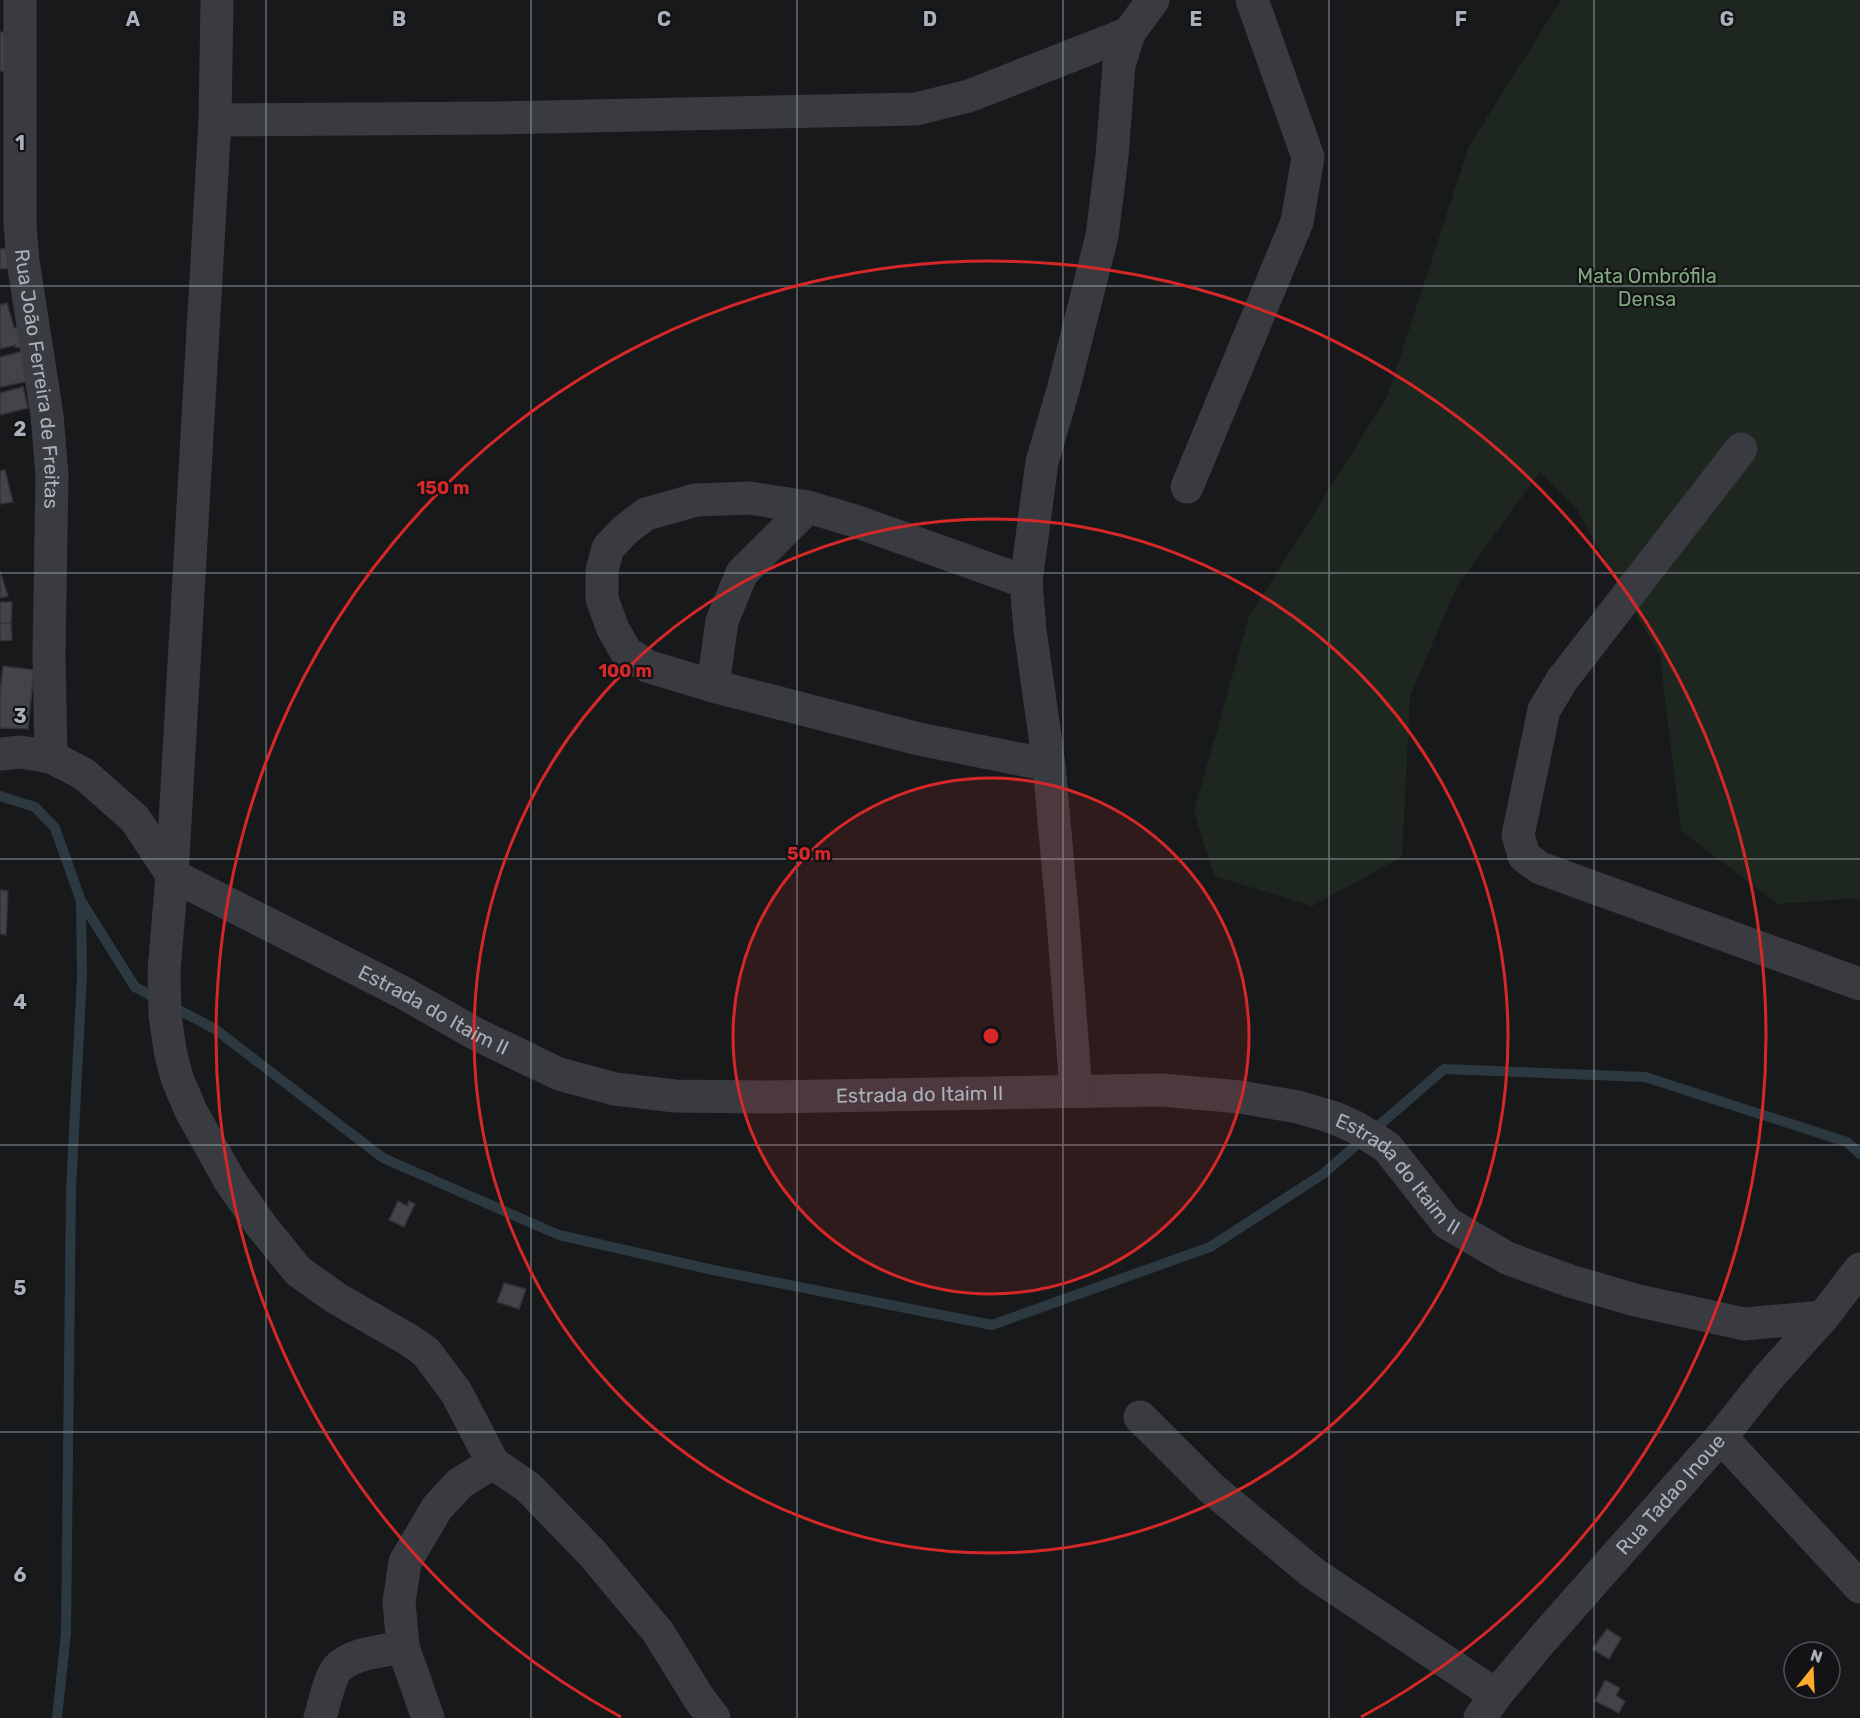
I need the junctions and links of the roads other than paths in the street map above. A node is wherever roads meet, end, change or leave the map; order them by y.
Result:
1 (20, 0) edge
2 (217, 0) edge
3 (1153, 0) edge
4 (1252, 0) edge
5 (1129, 33) junction
6 (215, 120) junction
7 (1742, 449) dead end
8 (1187, 486) dead end
9 (808, 507) junction
10 (1026, 582) junction
11 (713, 686) junction
12 (0, 754) edge
13 (51, 757) junction
14 (1048, 765) junction
15 (172, 875) junction
16 (1860, 984) edge
17 (1076, 1091) junction
18 (1860, 1269) edge
19 (1823, 1317) junction
20 (1140, 1417) dead end
21 (1721, 1437) junction
22 (493, 1463) junction
23 (1860, 1587) edge
24 (403, 1647) junction
25 (1488, 1707) edge
26 (320, 1718) edge
27 (428, 1718) edge
28 (714, 1718) edge

1 - 13 street, Rua João Ferreira de Freitas
2 - 6 street
3 - 5 street
4 - 8 street
5 - 6 street
5 - 10 street
6 - 15 street
7 - 16 street
9 - 10 street
9 - 11 street
9 - 11 street
10 - 14 street
11 - 14 street
12 - 13 street, Estrada do Itaim II
13 - 15 street, Estrada do Itaim II
14 - 17 street
15 - 17 street, Estrada do Itaim II
15 - 22 street
17 - 19 street, Estrada do Itaim II
18 - 19 street, Rua Tadao Inoue
19 - 21 street, Rua Tadao Inoue
20 - 25 street
21 - 23 street
21 - 25 street, Rua Tadao Inoue
22 - 24 street
22 - 28 street
24 - 26 street
24 - 27 street

